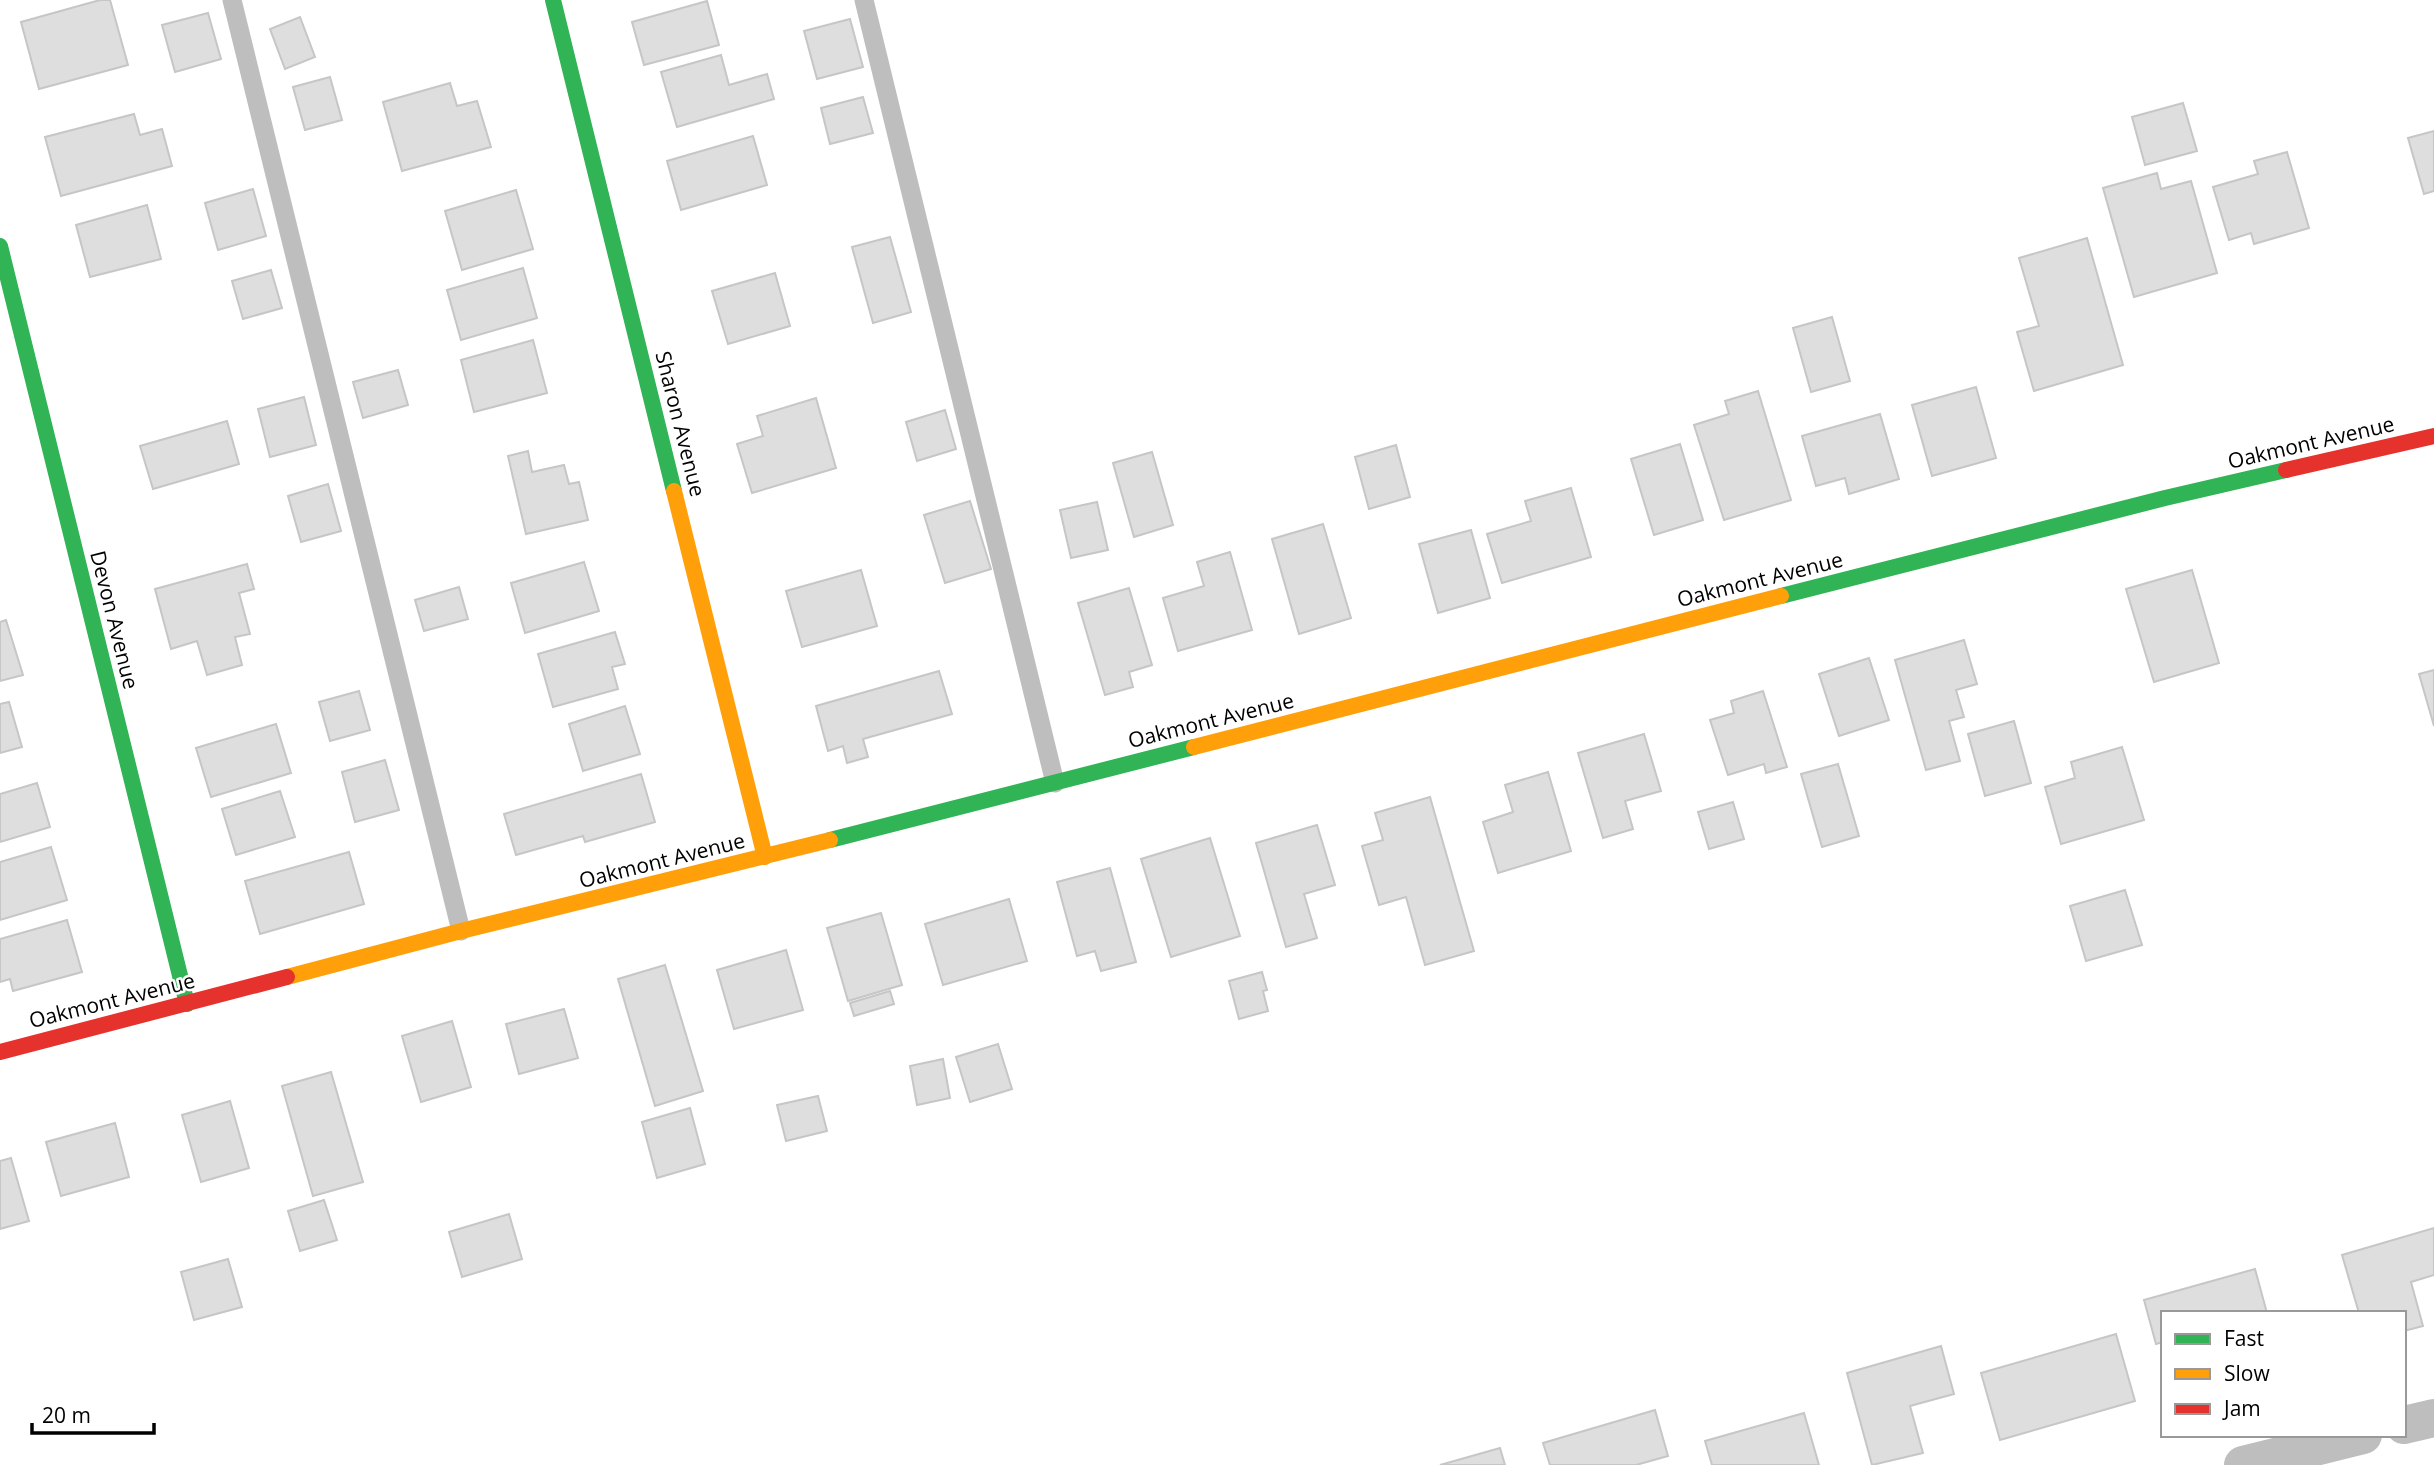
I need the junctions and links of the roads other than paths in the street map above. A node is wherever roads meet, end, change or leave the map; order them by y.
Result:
1 (232, 0) edge
2 (554, 0) edge
3 (864, 0) edge
4 (0, 246) edge
5 (2434, 436) edge
6 (1055, 783) junction
7 (765, 857) junction
8 (461, 930) junction
9 (187, 1004) junction
10 (0, 1052) edge
11 (2355, 1437) edge
12 (2243, 1465) edge

1 - 8 lane
2 - 7 street, Sharon Avenue
3 - 6 lane
4 - 9 street, Devon Avenue
5 - 6 street, Oakmont Avenue
6 - 7 street, Oakmont Avenue
7 - 8 street, Oakmont Avenue
8 - 9 street, Oakmont Avenue
9 - 10 street, Oakmont Avenue
11 - 12 street

